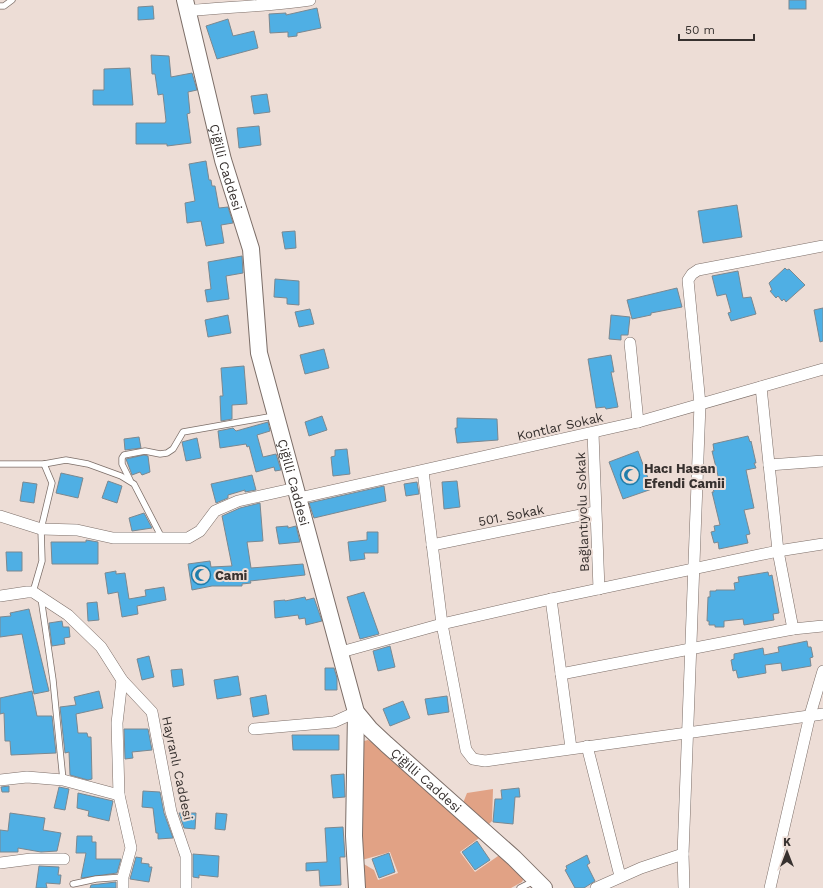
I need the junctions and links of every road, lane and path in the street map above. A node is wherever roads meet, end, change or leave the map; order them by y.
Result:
1 (12, 0) edge
2 (310, 0) edge
3 (186, 5) edge
4 (0, 6) edge
5 (823, 246) edge
6 (630, 343) dead end
7 (823, 369) edge
8 (761, 386) junction
9 (700, 404) junction
10 (276, 415) junction
11 (638, 422) junction
12 (593, 433) junction
13 (823, 460) edge
14 (0, 464) edge
15 (44, 464) junction
16 (769, 465) junction
17 (423, 471) junction
18 (130, 480) junction
19 (298, 493) junction
20 (595, 512) junction
21 (0, 516) edge
22 (41, 529) junction
23 (162, 538) junction
24 (823, 544) edge
25 (432, 545) junction
26 (778, 552) junction
27 (694, 570) junction
28 (600, 589) junction
29 (37, 594) junction
30 (0, 596) edge
31 (551, 599) junction
32 (442, 624) junction
33 (823, 626) edge
34 (794, 629) junction
35 (691, 648) junction
36 (341, 652) junction
37 (823, 672) edge
38 (561, 674) junction
39 (122, 680) junction
40 (356, 712) junction
41 (823, 714) edge
42 (810, 715) junction
43 (254, 729) dead end
44 (688, 731) junction
45 (587, 746) junction
46 (571, 748) junction
47 (0, 780) edge
48 (63, 780) junction
49 (119, 795) junction
50 (683, 854) junction
51 (64, 859) dead end
52 (0, 863) edge
53 (620, 876) junction
54 (123, 883) edge
55 (73, 884) dead end
56 (540, 884) edge
57 (186, 888) edge
58 (357, 888) edge
59 (520, 888) edge
60 (596, 888) edge
61 (684, 888) edge
62 (770, 888) edge

1 - 4 lane
2 - 3 street
3 - 10 main road, Çiğilli Caddesi
5 - 9 street
6 - 11 street
7 - 8 street, Kontlar Sokak
8 - 9 street, Kontlar Sokak
8 - 16 street
9 - 11 street, Kontlar Sokak
9 - 27 street
10 - 18 lane
10 - 19 main road, Çiğilli Caddesi
11 - 12 street, Kontlar Sokak
12 - 17 street, Kontlar Sokak
12 - 20 street, Bağlantıyolu Sokak
13 - 16 street
14 - 15 lane
15 - 18 lane
15 - 22 lane
16 - 26 street
17 - 19 street, Kontlar Sokak
17 - 25 street
18 - 23 lane
19 - 23 street, Kontlar Sokak
19 - 36 main road, Çiğilli Caddesi
20 - 25 street, 501. Sokak
20 - 28 street, Bağlantıyolu Sokak
21 - 22 street, Kontlar Sokak
22 - 23 street, Kontlar Sokak
22 - 29 lane
24 - 26 street
25 - 32 street
26 - 27 street
26 - 34 street
27 - 28 street
27 - 35 street
28 - 31 street
29 - 30 street
29 - 39 street, Hayranlı Caddesi
29 - 48 lane
31 - 32 street
31 - 38 street
32 - 36 street
32 - 46 street
33 - 34 street
34 - 35 street
35 - 38 street
35 - 44 street
36 - 40 main road, Çiğilli Caddesi
37 - 42 street
38 - 46 street
39 - 49 street
39 - 57 street, Hayranlı Caddesi
40 - 43 street
40 - 56 main road, Çiğilli Caddesi
40 - 58 main road
41 - 42 street
42 - 44 street
42 - 62 street
44 - 45 street
44 - 50 street
45 - 46 street
45 - 53 street
47 - 48 street
48 - 49 street
49 - 54 street
50 - 53 street
50 - 61 street
51 - 52 street
53 - 60 street
54 - 55 lane
56 - 59 lane

